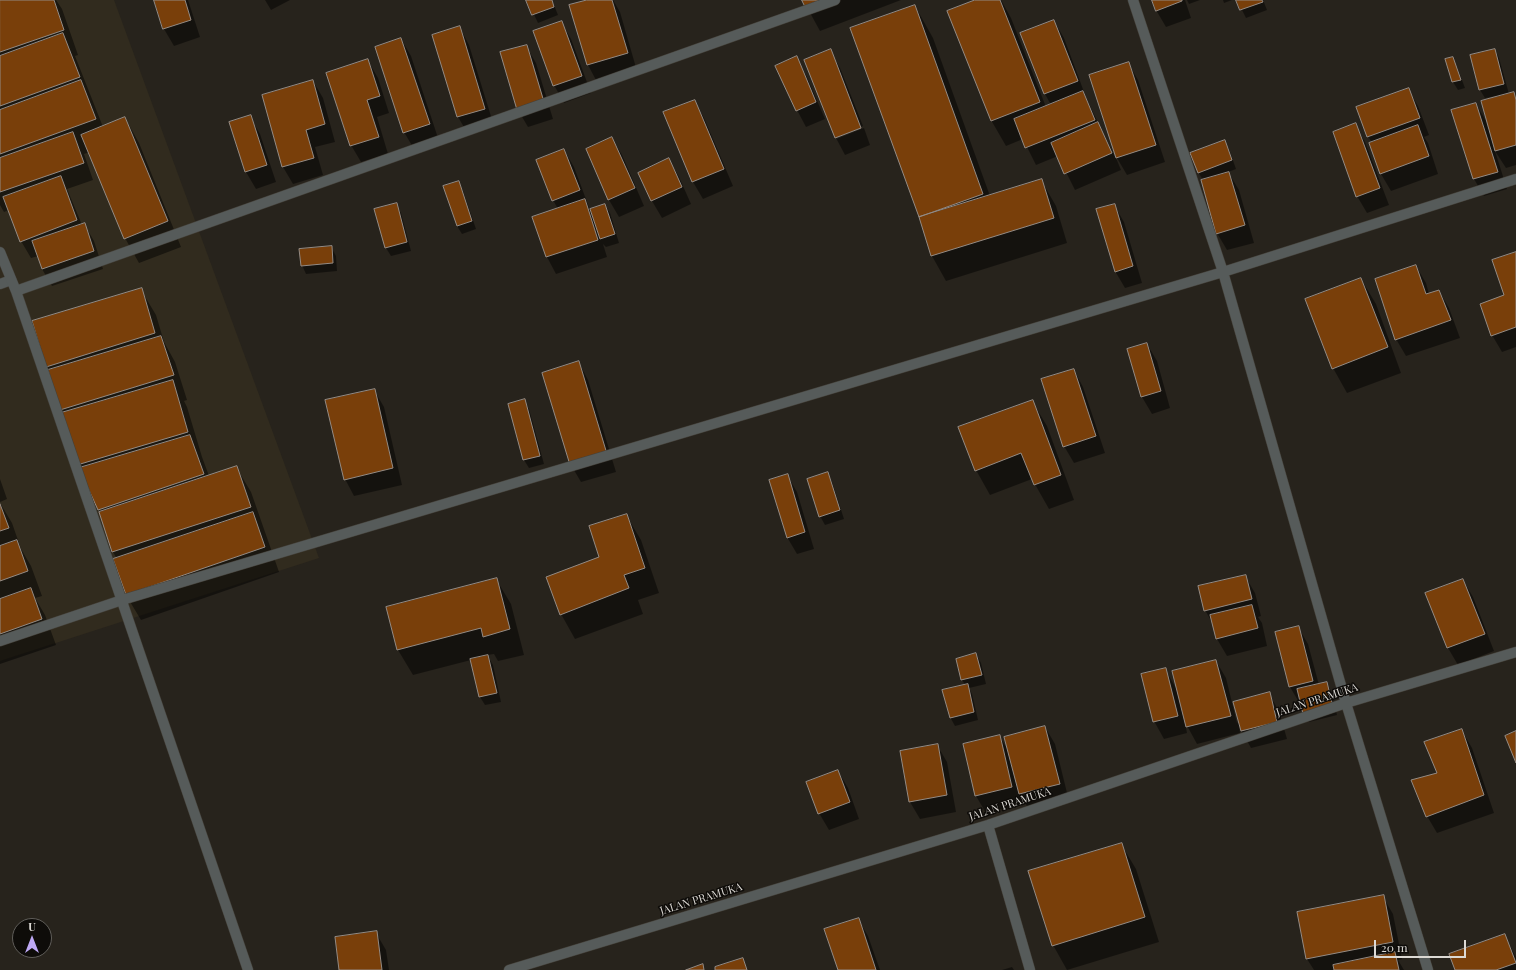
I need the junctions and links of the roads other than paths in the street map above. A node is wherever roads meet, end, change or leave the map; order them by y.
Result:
1 (835, 0) edge
2 (1133, 0) edge
3 (1516, 179) edge
4 (0, 252) edge
5 (1223, 272) junction
6 (11, 280) junction
7 (0, 284) edge
8 (16, 291) junction
9 (122, 600) junction
10 (0, 640) edge
11 (1516, 652) edge
12 (1346, 703) junction
13 (988, 825) junction
14 (248, 970) edge
15 (509, 970) edge
16 (1030, 970) edge
17 (1428, 970) edge

1 - 8 street
2 - 5 street
3 - 5 street
4 - 6 street
5 - 9 street
5 - 12 street
6 - 7 street
6 - 8 street
8 - 9 street
9 - 10 street
9 - 14 street
11 - 12 street, JALAN PRAMUKA
12 - 13 street, JALAN PRAMUKA
12 - 17 street
13 - 15 street, JALAN PRAMUKA
13 - 16 street

